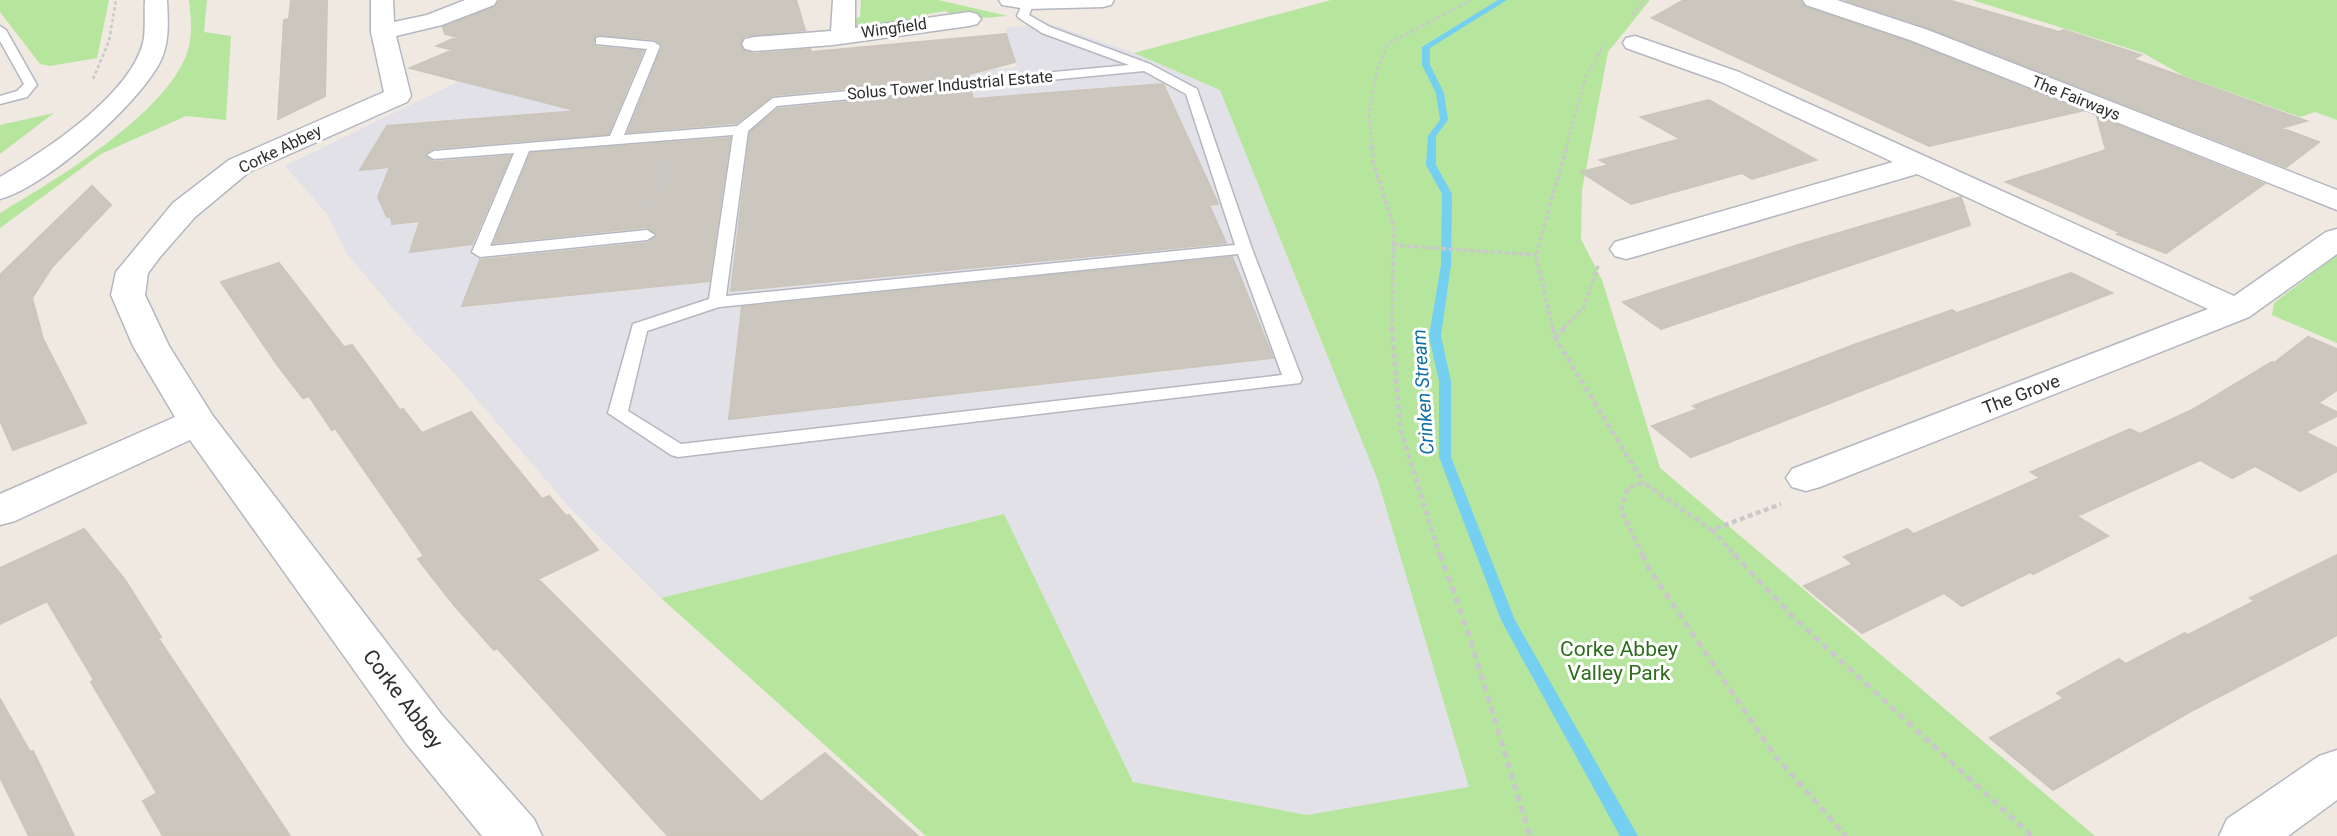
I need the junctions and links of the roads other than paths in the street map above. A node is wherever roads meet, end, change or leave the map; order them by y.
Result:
1 (156, 0) edge
2 (486, 0) edge
3 (845, 0) edge
4 (1814, 0) edge
5 (1019, 1) edge
6 (1098, 1) edge
7 (382, 16) edge
8 (969, 19) dead end
9 (0, 30) edge
10 (1625, 34) road end
11 (843, 36) junction
12 (600, 40) dead end
13 (754, 44) dead end
14 (1146, 67) junction
15 (0, 100) edge
16 (741, 130) junction
17 (616, 139) junction
18 (524, 147) junction
19 (434, 155) dead end
20 (1919, 164) junction
21 (0, 190) edge
22 (2337, 201) edge
23 (647, 235) road end
24 (2337, 239) edge
25 (1244, 248) junction
26 (1626, 248) road end
27 (717, 302) junction
28 (2236, 310) junction
29 (197, 422) junction
30 (1806, 478) road end
31 (0, 511) edge
32 (2337, 771) edge
33 (515, 836) edge
34 (2246, 836) edge

1 - 21 street
2 - 7 street, Corke Abbey
3 - 11 street, Wingfield
4 - 22 street, The Fairways
5 - 6 street
5 - 14 lane
7 - 29 street, Corke Abbey
8 - 11 street, Wingfield
9 - 15 lane
10 - 20 street
11 - 13 street, Wingfield
12 - 17 lane
14 - 16 lane, Solus Tower Industrial Estate
14 - 25 lane
16 - 17 lane
16 - 27 lane
17 - 18 lane
18 - 19 lane
18 - 23 lane
20 - 26 street
20 - 28 street
24 - 28 street, The Grove
25 - 27 lane
25 - 27 lane
28 - 30 street, The Grove
29 - 31 street
29 - 33 street, Corke Abbey
32 - 34 street

